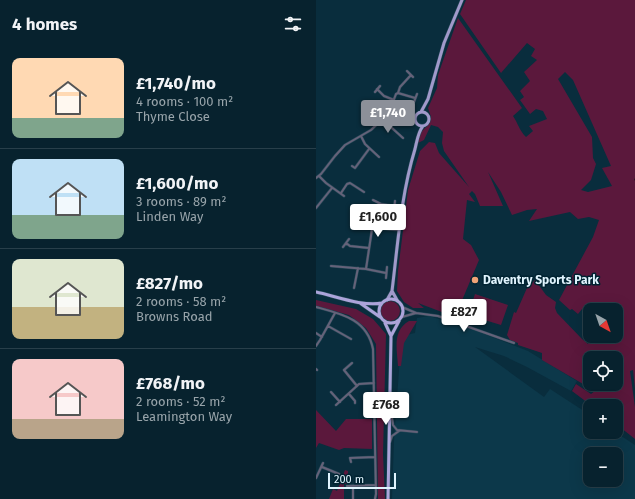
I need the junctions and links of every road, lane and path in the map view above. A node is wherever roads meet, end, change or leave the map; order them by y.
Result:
1 (462, 0) edge
2 (407, 71) dead end
3 (380, 86) dead end
4 (377, 89) junction
5 (375, 92) dead end
6 (398, 92) junction
7 (417, 94) dead end
8 (415, 98) junction
9 (394, 100) junction
10 (414, 102) dead end
11 (425, 107) junction
12 (392, 110) junction
13 (421, 112) junction
14 (426, 114) junction
15 (414, 118) junction
16 (382, 119) junction
17 (418, 125) junction
18 (423, 126) junction
19 (420, 131) junction
20 (361, 136) junction
21 (402, 136) dead end
22 (369, 149) junction
23 (379, 157) dead end
24 (352, 166) dead end
25 (317, 177) edge
26 (332, 188) junction
27 (364, 192) dead end
28 (341, 193) junction
29 (344, 196) dead end
30 (373, 200) dead end
31 (395, 201) dead end
32 (381, 204) junction
33 (394, 206) junction
34 (316, 208) edge
35 (394, 211) dead end
36 (372, 228) junction
37 (400, 230) junction
38 (349, 239) dead end
39 (346, 243) junction
40 (343, 247) dead end
41 (370, 248) junction
42 (330, 266) dead end
43 (387, 267) dead end
44 (358, 268) junction
45 (366, 269) junction
46 (386, 273) junction
47 (386, 278) dead end
48 (354, 288) dead end
49 (392, 291) junction
50 (316, 292) edge
51 (387, 300) junction
52 (396, 300) junction
53 (359, 302) junction
54 (382, 303) junction
55 (316, 307) edge
56 (402, 307) junction
57 (335, 313) junction
58 (416, 313) junction
59 (402, 317) junction
60 (381, 319) junction
61 (399, 321) junction
62 (385, 322) junction
63 (328, 326) junction
64 (316, 333) edge
65 (391, 336) junction
66 (322, 337) junction
67 (350, 339) dead end
68 (514, 343) dead end
69 (316, 346) edge
70 (352, 363) dead end
71 (374, 383) junction
72 (357, 386) junction
73 (331, 392) dead end
74 (349, 394) junction
75 (340, 402) junction
76 (355, 403) dead end
77 (336, 405) dead end
78 (390, 408) junction
79 (399, 431) junction
80 (417, 432) dead end
81 (389, 443) junction
82 (375, 457) junction
83 (351, 462) dead end
84 (323, 463) dead end
85 (322, 467) junction
86 (338, 474) dead end
87 (316, 478) edge
88 (376, 485) junction
89 (347, 486) dead end
90 (353, 486) junction
91 (353, 499) edge
92 (375, 499) edge
93 (388, 499) edge

1 - 11 main road
2 - 6 street
3 - 4 street
4 - 5 street
4 - 9 street
6 - 8 street
6 - 9 street
7 - 8 street
8 - 10 street
9 - 12 street
11 - 13 main road
11 - 14 main road
12 - 15 street
12 - 16 street
13 - 14 main road
13 - 15 main road
14 - 18 main road
15 - 17 main road
16 - 20 street
16 - 21 street
17 - 18 main road
17 - 19 main road
18 - 19 main road
19 - 37 main road
20 - 22 street
20 - 25 street
22 - 23 street
22 - 24 street
25 - 26 street
26 - 28 street
26 - 34 street
27 - 28 street
28 - 29 street
30 - 32 street
31 - 33 street
32 - 33 street
32 - 36 street
33 - 35 street
36 - 37 street
36 - 41 street
37 - 49 main road
38 - 39 street
39 - 40 street
39 - 41 street
41 - 45 street
42 - 44 street
43 - 46 street
44 - 45 street
44 - 48 street
45 - 46 street
46 - 47 street
49 - 51 main road
49 - 52 main road
50 - 53 highway
51 - 52 highway
51 - 54 highway
52 - 56 highway
53 - 54 highway
53 - 60 highway
54 - 60 highway
55 - 57 street
56 - 58 street
56 - 59 highway
57 - 63 street
57 - 71 street
58 - 59 street
58 - 68 street
59 - 61 highway
60 - 62 highway
61 - 62 highway
61 - 65 highway
62 - 65 highway
63 - 66 street
63 - 67 street
64 - 66 street
65 - 78 highway
66 - 69 street
70 - 72 street
71 - 72 street
71 - 82 street
72 - 74 street
73 - 75 street
74 - 75 street
74 - 76 street
75 - 77 street
78 - 79 street
78 - 81 highway
79 - 80 street
79 - 81 street
81 - 93 highway
82 - 83 street
82 - 88 street
84 - 85 street
85 - 86 street
85 - 87 street
88 - 90 street
88 - 92 street
89 - 90 street
90 - 91 street

